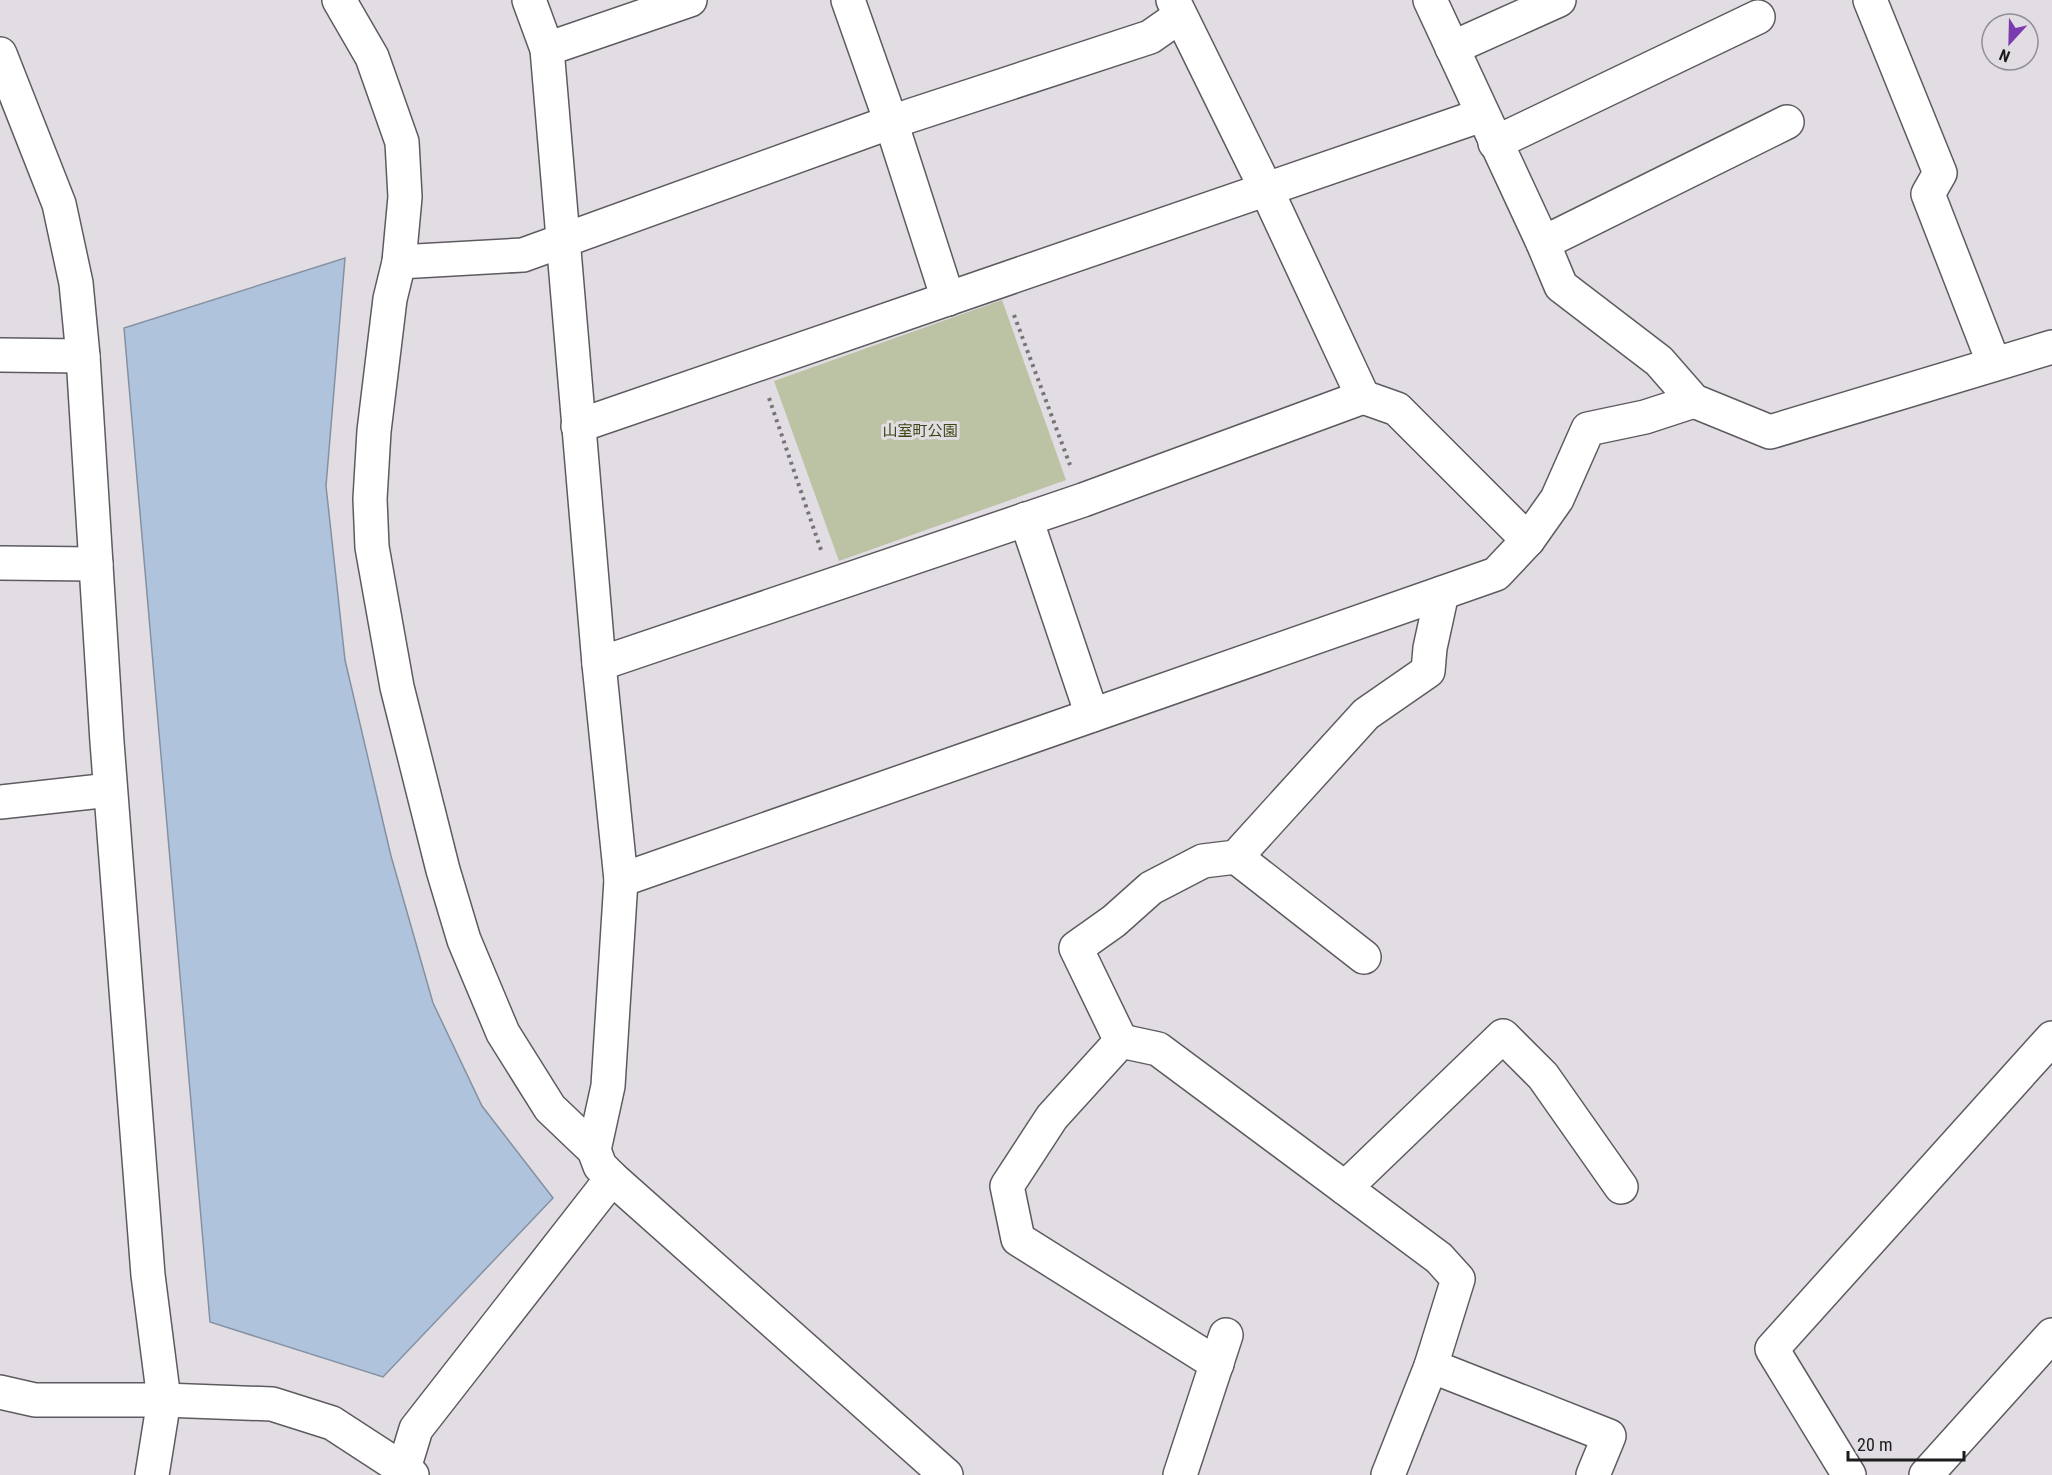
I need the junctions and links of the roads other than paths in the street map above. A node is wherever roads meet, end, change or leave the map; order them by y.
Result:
1 (339, 0) edge
2 (529, 0) edge
3 (690, 0) edge
4 (848, 0) edge
5 (1430, 0) edge
6 (1559, 0) edge
7 (1870, 0) edge
8 (1176, 8) edge
9 (1758, 16) dead end
10 (1452, 48) junction
11 (547, 49) junction
12 (0, 54) edge
13 (891, 122) junction
14 (1787, 122) dead end
15 (1489, 129) junction
16 (1267, 191) junction
17 (562, 240) junction
18 (1543, 243) junction
19 (399, 262) junction
20 (948, 299) junction
21 (2052, 347) edge
22 (0, 355) edge
23 (83, 356) junction
24 (1994, 364) junction
25 (1363, 397) junction
26 (1694, 401) junction
27 (578, 426) junction
28 (1026, 519) junction
29 (1528, 540) junction
30 (0, 563) edge
31 (96, 564) junction
32 (1442, 593) junction
33 (599, 663) junction
34 (1092, 715) junction
35 (110, 790) junction
36 (0, 802) edge
37 (1236, 857) junction
38 (621, 880) junction
39 (1364, 957) dead end
40 (2052, 1038) edge
41 (1122, 1041) junction
42 (594, 1150) junction
43 (612, 1178) junction
44 (1621, 1187) dead end
45 (1345, 1188) junction
46 (2052, 1335) edge
47 (1431, 1366) junction
48 (0, 1392) edge
49 (164, 1400) junction
50 (406, 1473) edge
51 (152, 1475) edge
52 (946, 1475) edge
53 (1180, 1475) edge
54 (1388, 1475) edge
55 (1593, 1475) edge
56 (1849, 1475) edge
57 (1926, 1475) edge

1 - 19 street
2 - 11 street
3 - 11 street
4 - 13 street
5 - 10 street
6 - 10 street
7 - 24 street
8 - 13 street
8 - 16 street
9 - 15 street
10 - 15 street
11 - 17 street
12 - 23 street
13 - 17 street
13 - 20 street
14 - 18 street
15 - 16 street
15 - 18 street
16 - 20 street
16 - 25 street
17 - 19 street
17 - 27 street
18 - 26 street
19 - 42 street
20 - 27 street
21 - 24 street
22 - 23 street
23 - 31 street
24 - 26 street
25 - 28 street
25 - 29 street
26 - 29 street
27 - 33 street
28 - 33 street
28 - 34 street
29 - 32 street
30 - 31 street
31 - 35 street
32 - 34 street
32 - 37 street
33 - 38 street
34 - 38 street
35 - 36 street
35 - 49 street
37 - 39 street
37 - 41 street
38 - 42 street
40 - 56 street
41 - 45 street
41 - 53 street
42 - 43 street
43 - 50 street
43 - 52 street
44 - 45 street
45 - 47 street
46 - 57 street
47 - 54 street
47 - 55 street
48 - 49 street
49 - 50 street
49 - 51 street

